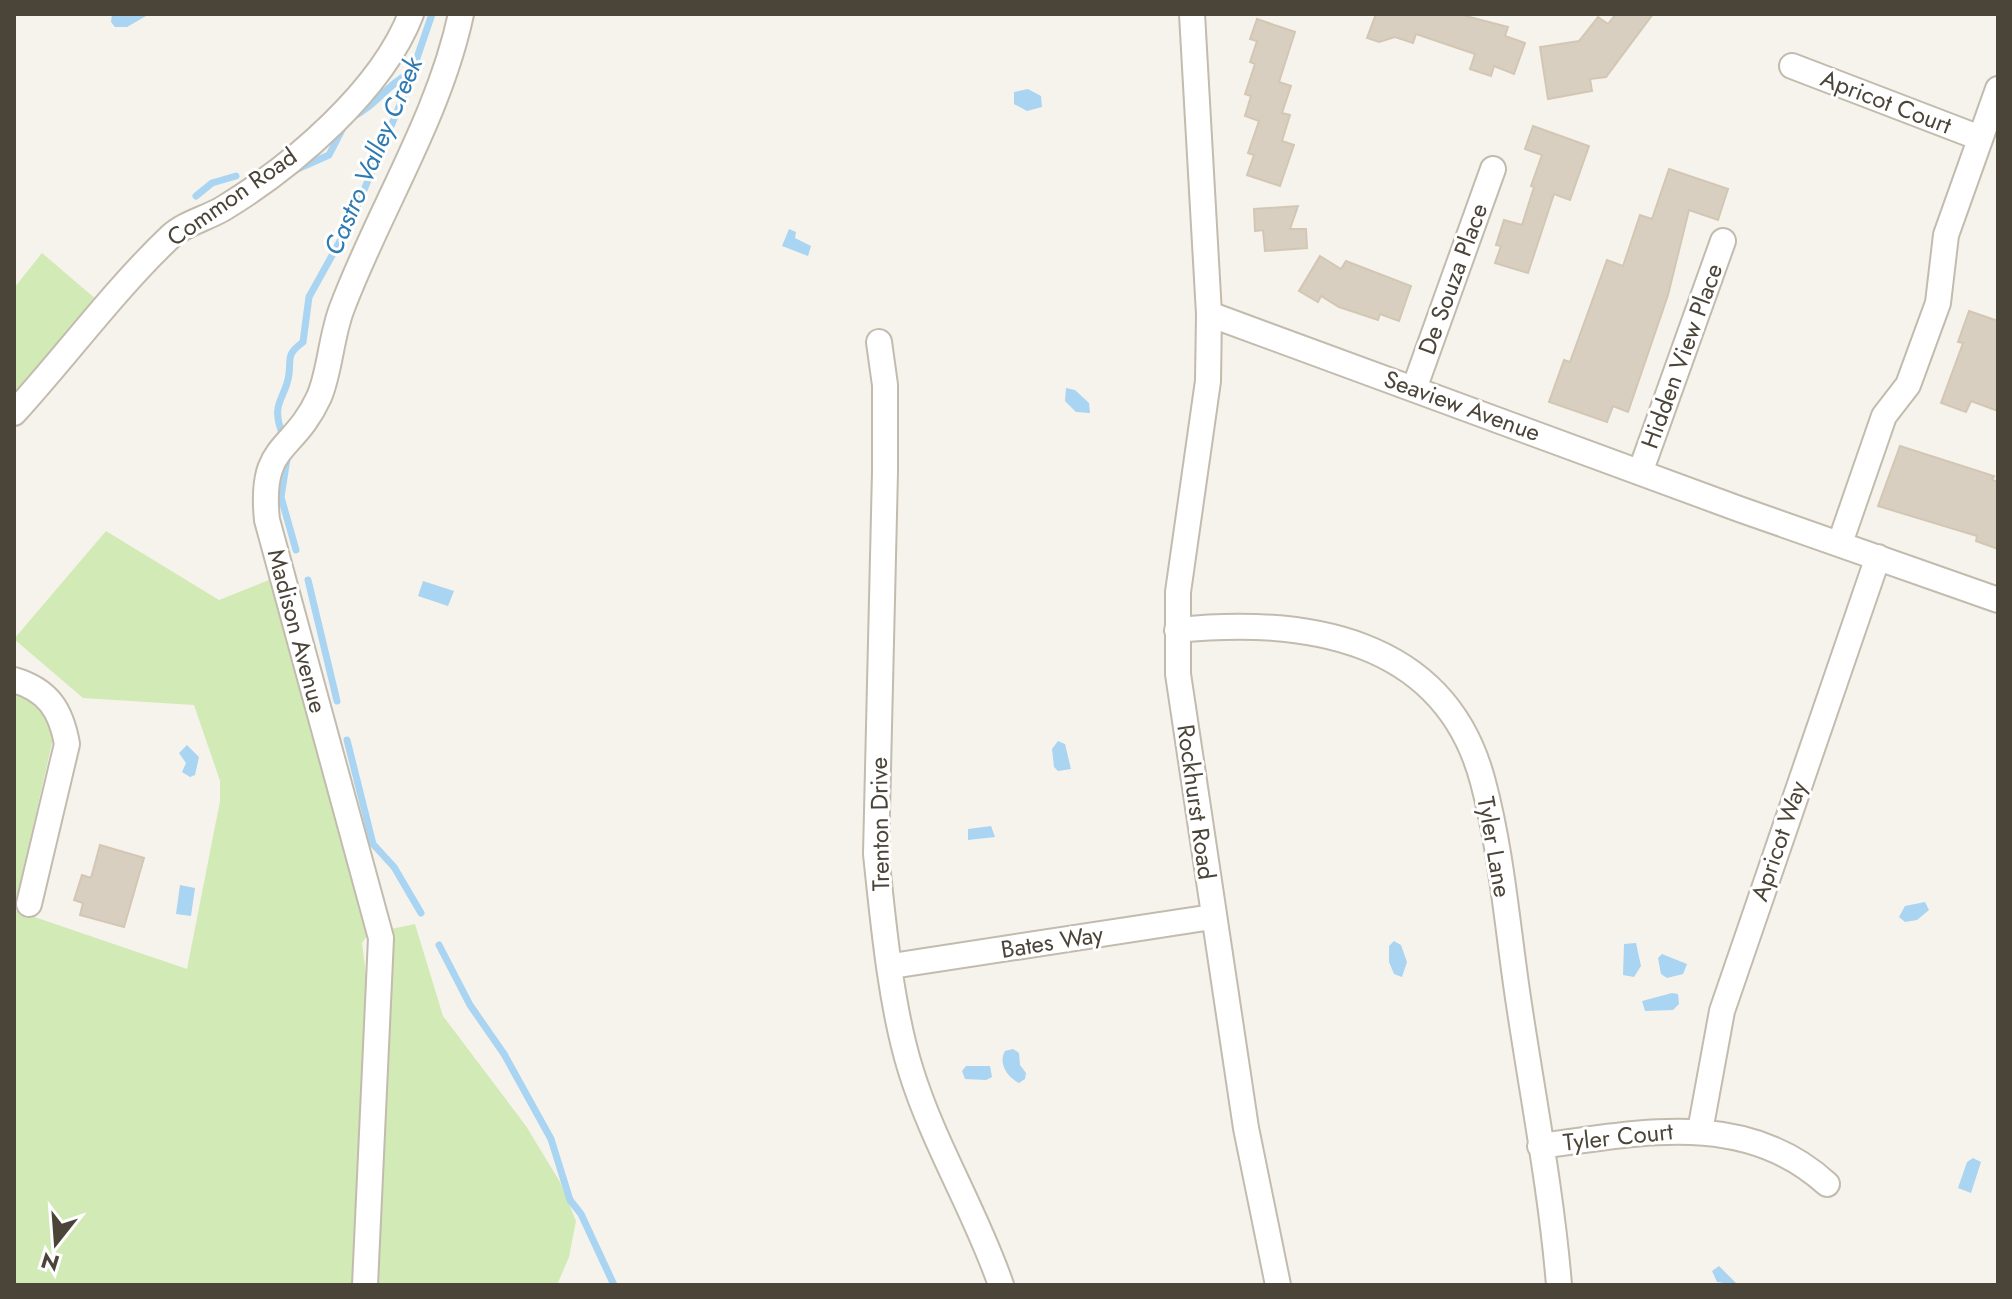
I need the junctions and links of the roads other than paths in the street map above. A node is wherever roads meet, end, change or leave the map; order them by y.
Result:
1 (411, 14) edge
2 (461, 14) edge
3 (1192, 14) edge
4 (1792, 66) dead end
5 (1998, 89) edge
6 (1980, 138) junction
7 (1493, 169) dead end
8 (1723, 241) dead end
9 (1209, 314) junction
10 (879, 342) dead end
11 (1414, 389) junction
12 (14, 413) edge
13 (1641, 470) junction
14 (1840, 543) junction
15 (1878, 557) junction
16 (1998, 600) edge
17 (1177, 630) junction
18 (14, 680) edge
19 (29, 904) dead end
20 (1212, 917) junction
21 (892, 966) junction
22 (1700, 1131) junction
23 (1540, 1146) junction
24 (1827, 1184) dead end
25 (365, 1285) edge
26 (1001, 1285) edge
27 (1278, 1285) edge
28 (1559, 1285) edge

1 - 12 street, Common Road
2 - 25 street, Madison Avenue
3 - 9 street
4 - 6 street, Apricot Court
5 - 6 street
6 - 14 street
7 - 11 street, De Souza Place
8 - 13 street, Hidden View Place
9 - 11 street, Seaview Avenue
9 - 17 street, Rockhurst Road
10 - 21 street, Trenton Drive
11 - 13 street, Seaview Avenue
13 - 14 street, Seaview Avenue
14 - 15 street, Seaview Avenue
15 - 16 street, Seaview Avenue
15 - 22 street, Apricot Way
17 - 20 street, Rockhurst Road
17 - 23 street, Tyler Lane
18 - 19 street
20 - 21 street, Bates Way
20 - 27 street, Rockhurst Road
21 - 26 street, Trenton Drive
22 - 23 street, Tyler Court
22 - 24 street, Tyler Court
23 - 28 street, Tyler Lane

